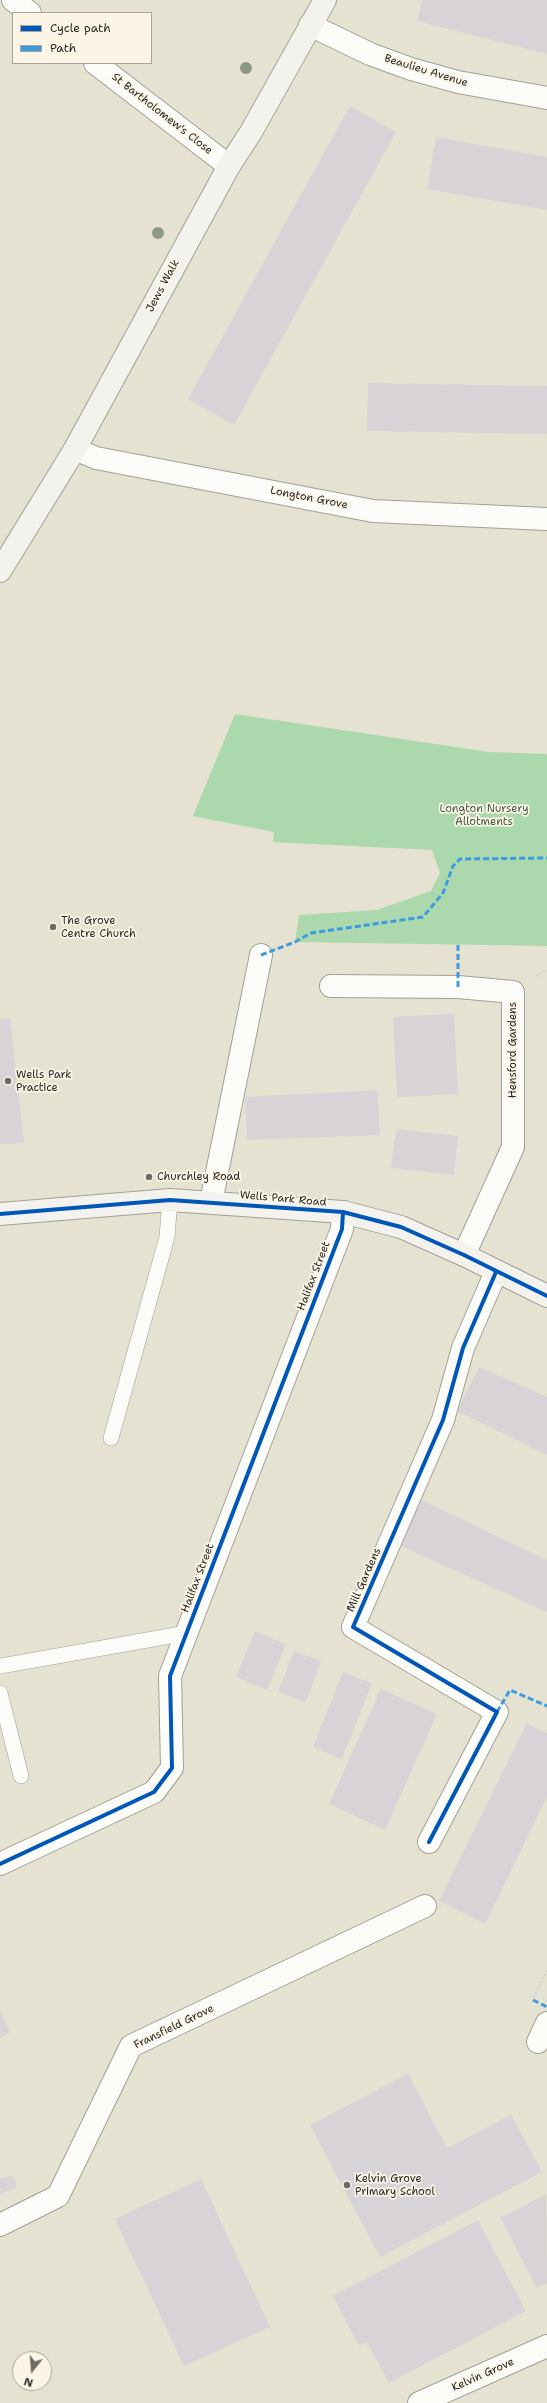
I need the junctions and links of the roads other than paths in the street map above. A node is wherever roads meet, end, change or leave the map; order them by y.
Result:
1 (13, 0) edge
2 (324, 0) edge
3 (29, 12) edge
4 (310, 25) junction
5 (96, 64) edge
6 (547, 98) edge
7 (229, 166) junction
8 (74, 449) junction
9 (547, 519) edge
10 (0, 571) edge
11 (261, 954) dead end
12 (331, 986) dead end
13 (170, 1200) junction
14 (211, 1202) junction
15 (343, 1212) junction
16 (0, 1214) edge
17 (464, 1255) junction
18 (496, 1272) junction
19 (547, 1296) edge
20 (111, 1438) dead end
21 (187, 1633) junction
22 (0, 1666) edge
23 (0, 1693) edge
24 (21, 1776) dead end
25 (429, 1842) dead end
26 (0, 1864) edge
27 (425, 1906) dead end
28 (0, 2225) edge
29 (547, 2346) edge
30 (419, 2403) edge

1 - 3 street
2 - 4 street, Jews Walk
4 - 6 street, Beaulieu Avenue
4 - 7 street, Jews Walk
5 - 7 street, St Bartholomew's Close
7 - 8 street, Jews Walk
8 - 9 street, Longton Grove
8 - 10 street, Jews Walk
11 - 14 street
12 - 17 street, Hensford Gardens
13 - 14 street, Wells Park Road
13 - 16 street, Wells Park Road
13 - 20 lane
14 - 15 street, Wells Park Road
15 - 17 street, Wells Park Road
15 - 21 street, Halifax Street
17 - 18 street, Wells Park Road
18 - 19 street, Wells Park Road
18 - 25 street, Mill Gardens
21 - 22 lane
21 - 26 street, Halifax Street
23 - 24 lane
27 - 28 street, Fransfield Grove
29 - 30 street, Kelvin Grove

